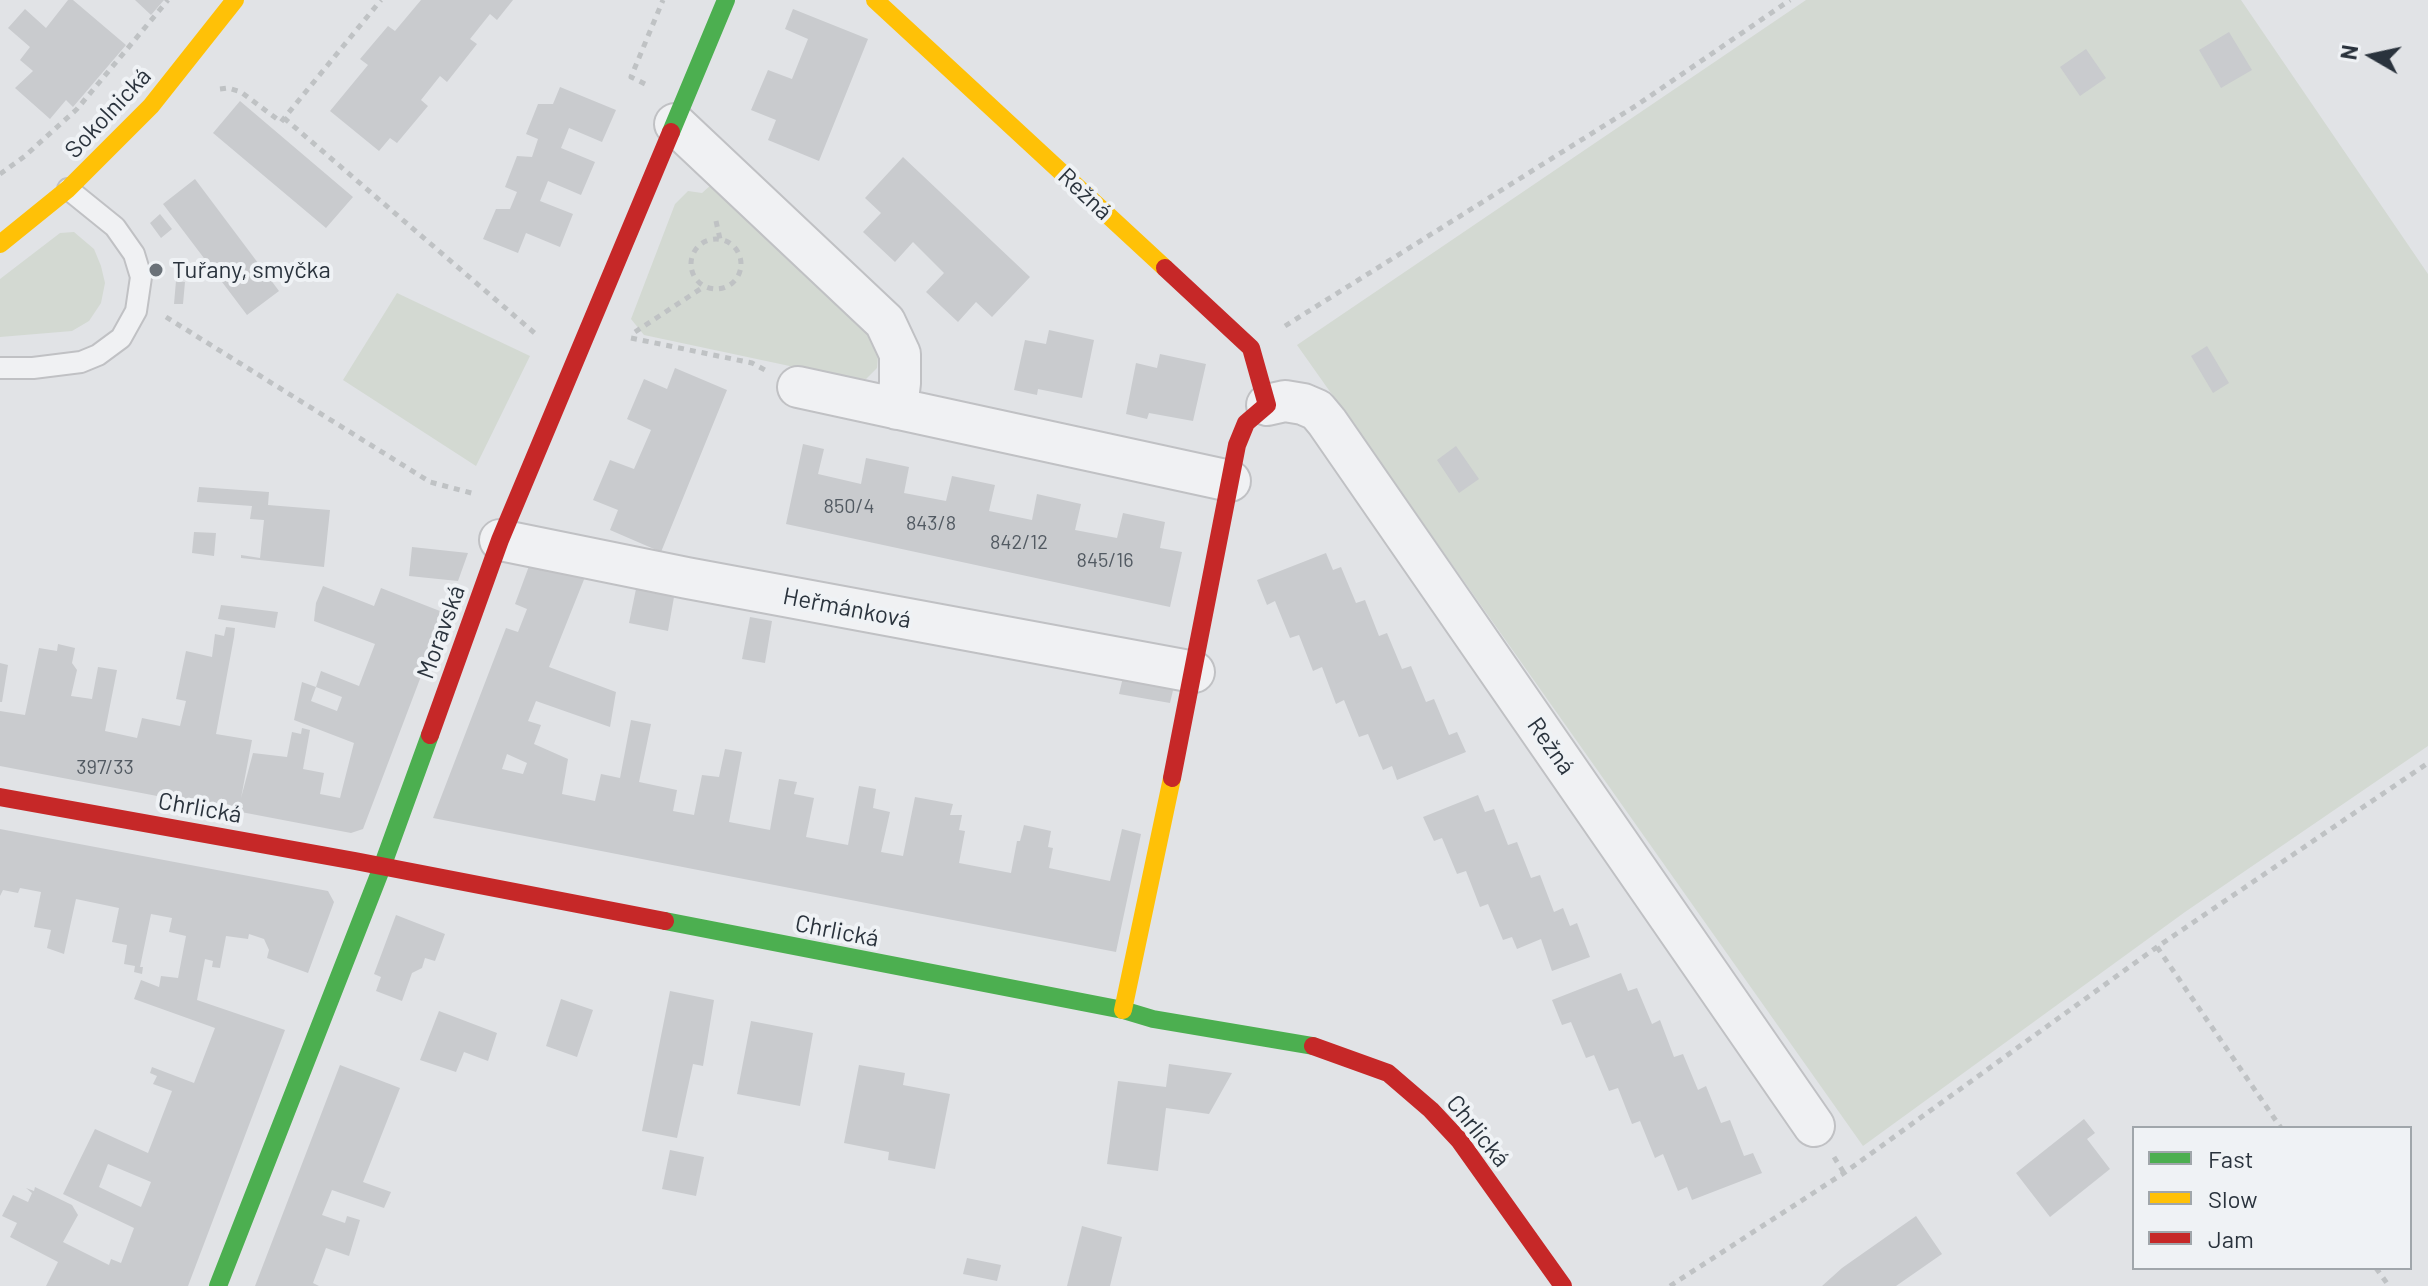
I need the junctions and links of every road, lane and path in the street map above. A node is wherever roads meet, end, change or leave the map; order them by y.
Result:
1 (168, 0) edge
2 (235, 0) edge
3 (381, 0) edge
4 (726, 0) edge
5 (875, 0) edge
6 (1790, 0) edge
7 (215, 89) dead end
8 (284, 118) junction
9 (675, 124) junction
10 (0, 174) edge
11 (68, 189) junction
12 (0, 244) edge
13 (705, 286) junction
14 (136, 311) junction
15 (541, 339) dead end
16 (1251, 348) junction
17 (0, 368) edge
18 (798, 387) joint
19 (1267, 405) junction
20 (897, 409) junction
21 (1230, 481) junction
22 (476, 494) dead end
23 (500, 540) junction
24 (1194, 672) junction
25 (2428, 763) edge
26 (0, 797) edge
27 (382, 867) junction
28 (2157, 947) junction
29 (1123, 1010) junction
30 (1814, 1126) dead end
31 (2280, 1126) edge
32 (218, 1286) edge
33 (1563, 1286) edge
34 (1670, 1286) edge

1 - 10 path
2 - 11 street, Sokolnická
3 - 8 path
4 - 9 street, Moravská
5 - 16 street, Režná
6 - 16 path
7 - 8 path
8 - 15 path
9 - 20 street
9 - 23 street, Moravská
11 - 12 street, Sokolnická
11 - 14 lane
13 - 13 path
13 - 18 path
14 - 17 lane
14 - 22 path
16 - 19 street
18 - 20 street
19 - 21 street
19 - 30 street, Režná
20 - 21 street
21 - 24 street
23 - 24 street, Heřmánková
23 - 27 street, Moravská
24 - 29 street
25 - 28 path
26 - 27 street, Chrlická
27 - 29 street, Chrlická
27 - 32 street, Moravská
28 - 31 path
28 - 34 path
29 - 33 street, Chrlická

